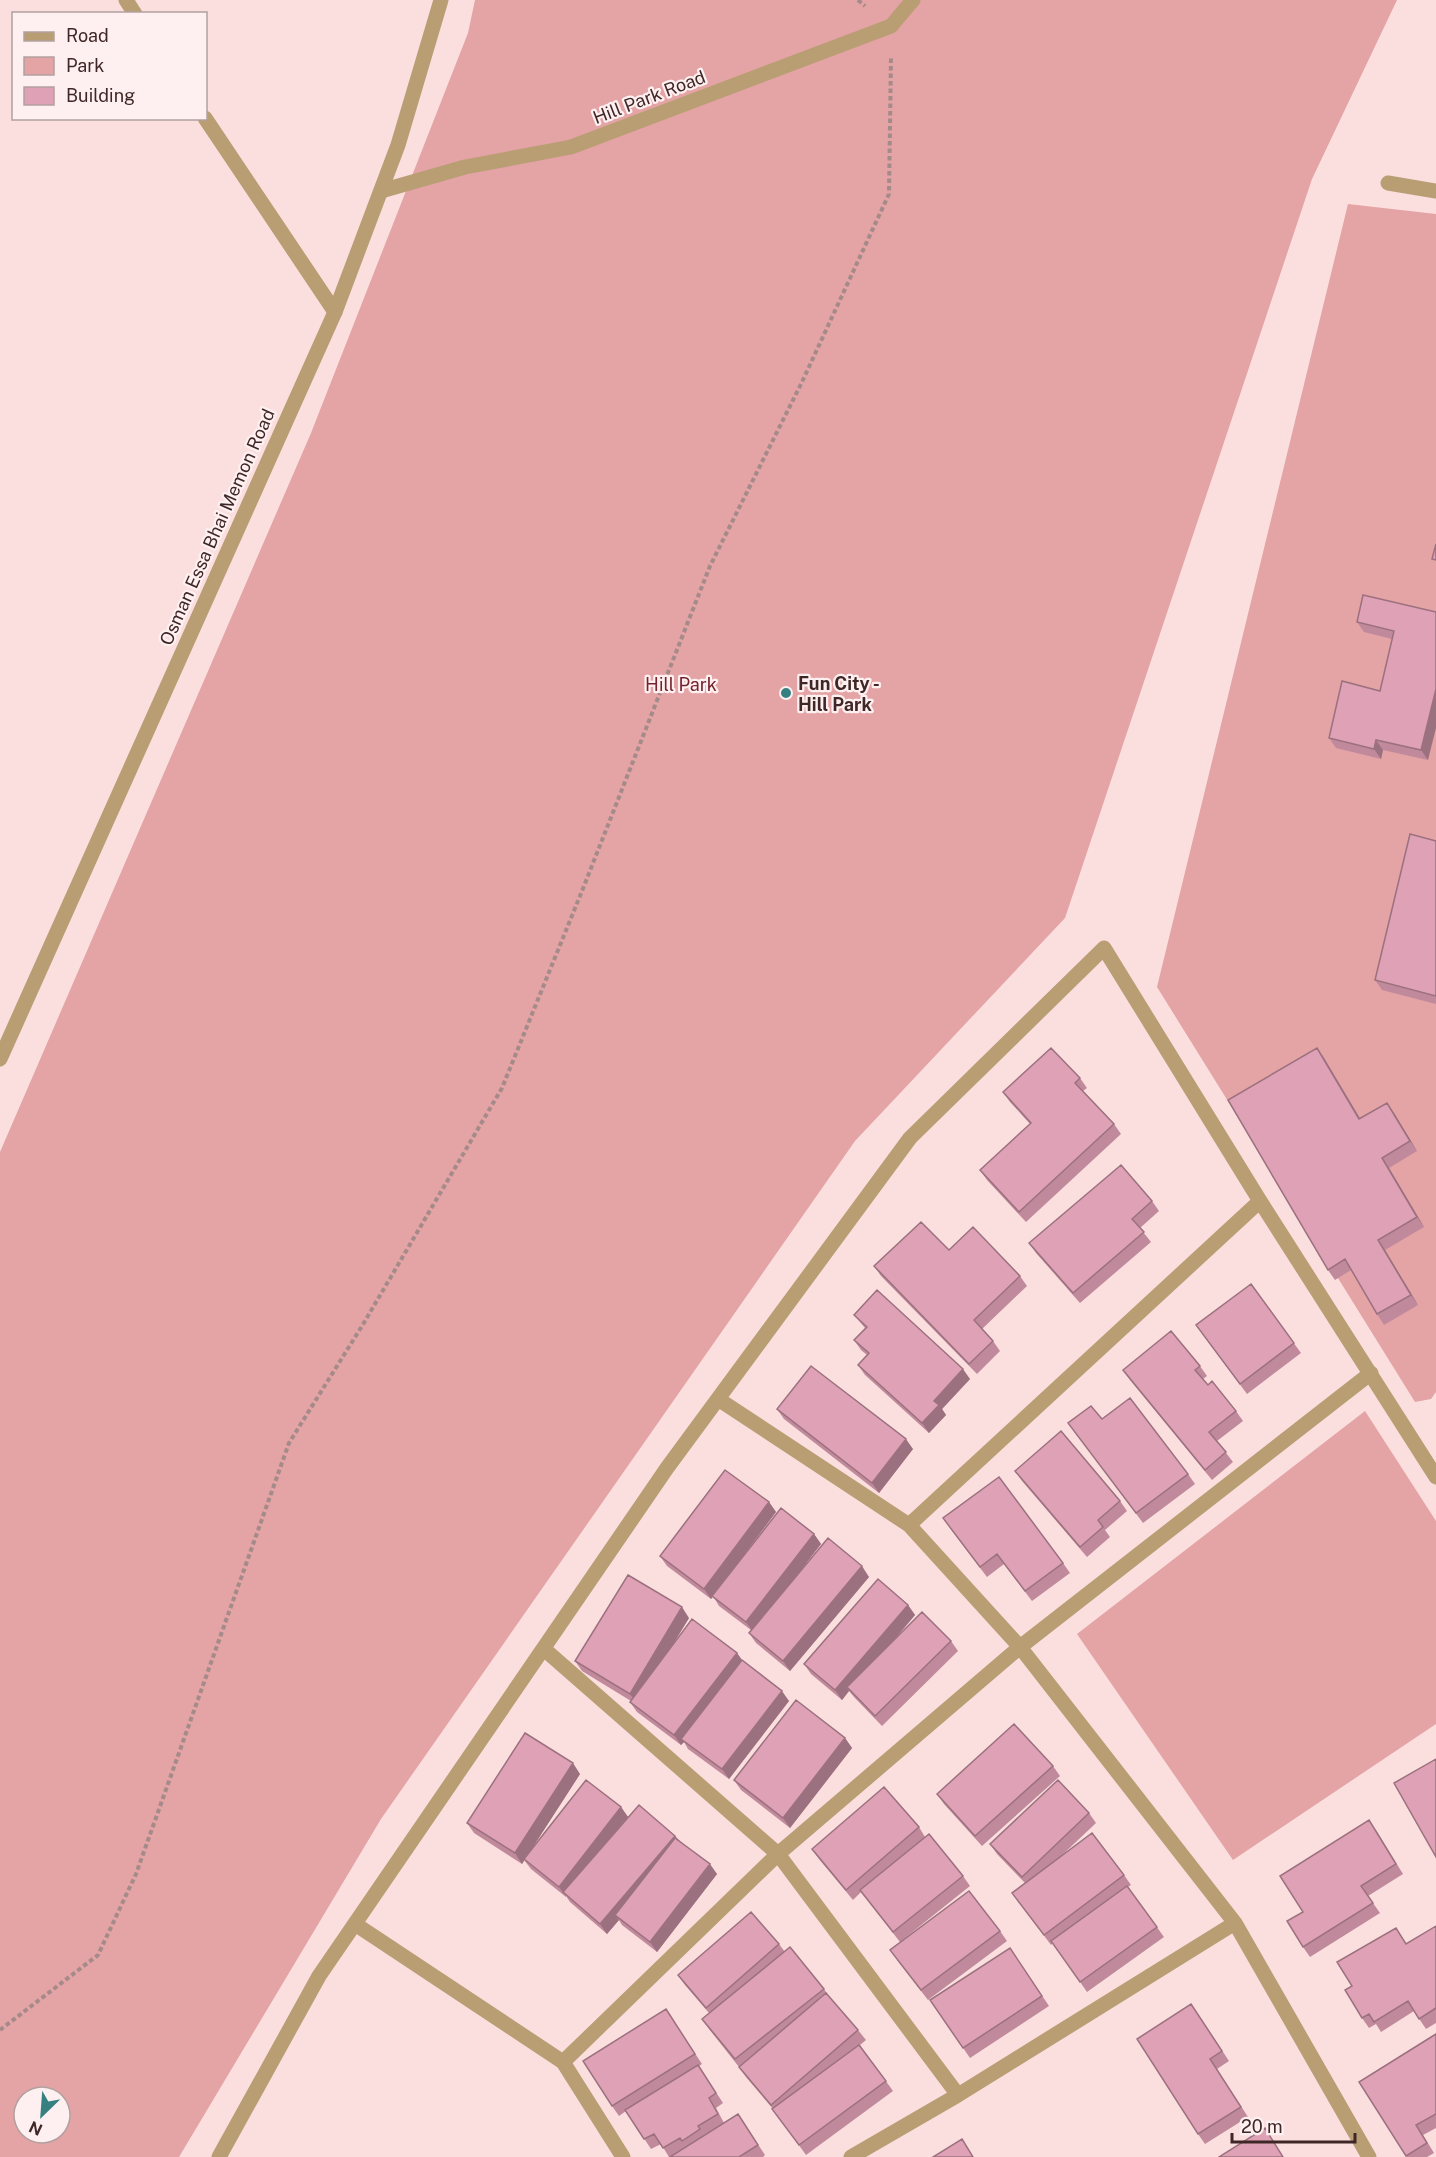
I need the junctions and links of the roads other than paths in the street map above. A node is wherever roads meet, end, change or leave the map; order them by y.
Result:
1 (441, 0) edge
2 (913, 0) edge
3 (206, 120) edge
4 (1388, 183) dead end
5 (381, 190) junction
6 (1436, 191) edge
7 (335, 312) junction
8 (0, 1059) edge
9 (1260, 1201) junction
10 (1371, 1373) junction
11 (718, 1399) junction
12 (1436, 1478) edge
13 (909, 1525) junction
14 (1020, 1647) junction
15 (544, 1649) junction
16 (778, 1854) junction
17 (1235, 1923) junction
18 (355, 1924) junction
19 (563, 2062) junction
20 (958, 2095) junction
21 (219, 2157) edge
22 (623, 2157) edge
23 (851, 2157) edge
24 (1369, 2157) edge

1 - 5 street, Osman Essa Bhai Memon Road
2 - 5 street, Hill Park Road
3 - 7 street
4 - 6 street
5 - 7 street, Osman Essa Bhai Memon Road
7 - 8 street, Osman Essa Bhai Memon Road
9 - 10 street
9 - 11 street
9 - 13 street
10 - 12 street
10 - 14 street
11 - 13 street
11 - 15 street
13 - 14 street
14 - 16 street
14 - 17 street
15 - 16 street
15 - 18 street
16 - 19 street
16 - 20 street
17 - 20 street
17 - 24 street
18 - 19 street
18 - 21 street
19 - 22 street
20 - 23 street

